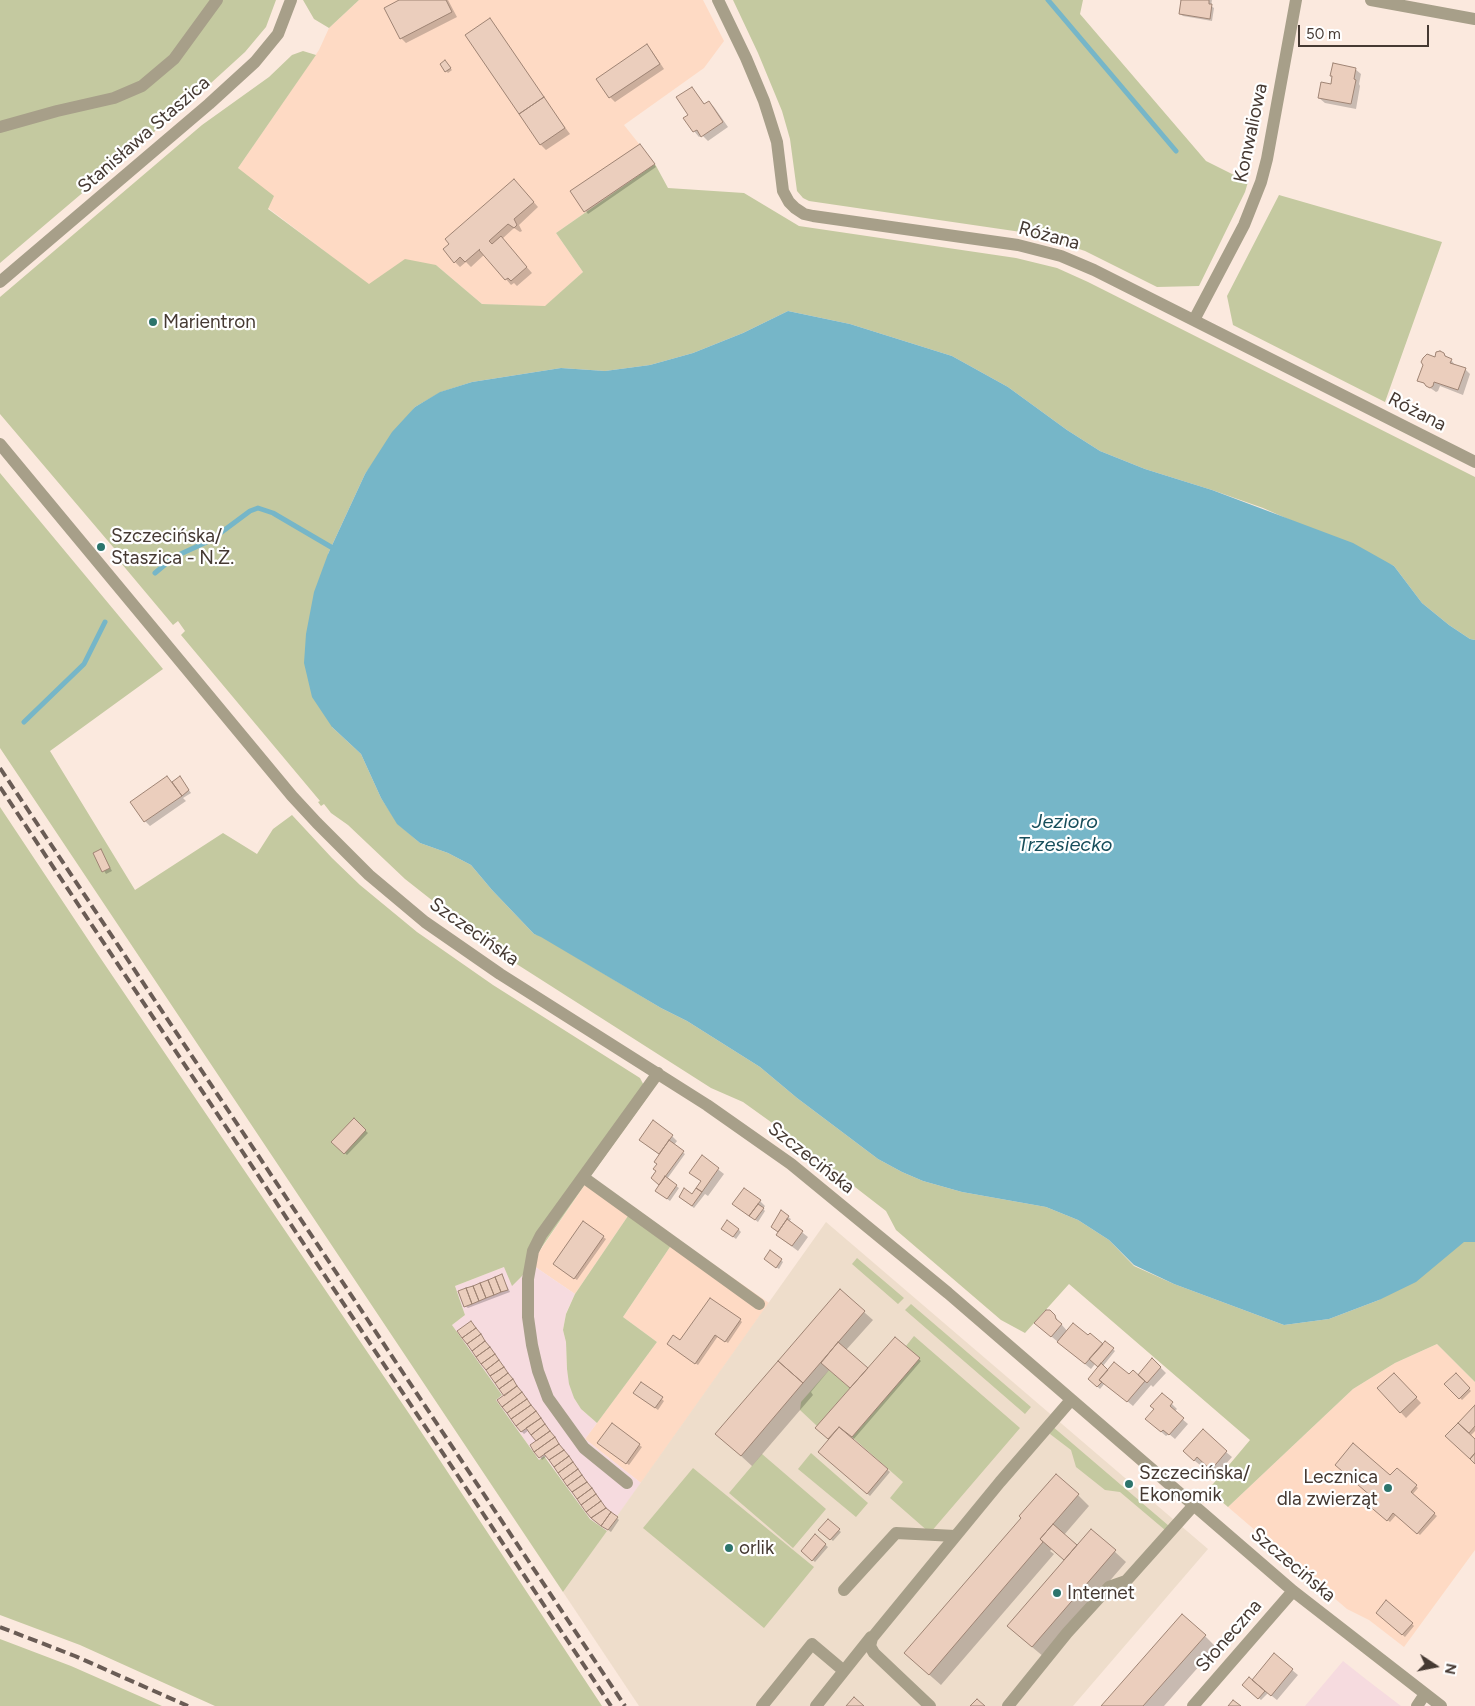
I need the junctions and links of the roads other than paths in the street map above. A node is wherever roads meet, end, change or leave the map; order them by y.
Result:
1 (217, 0) edge
2 (291, 0) edge
3 (718, 0) edge
4 (1296, 0) edge
5 (1371, 0) edge
6 (1475, 20) edge
7 (0, 127) edge
8 (0, 282) edge
9 (1194, 320) junction
10 (0, 444) edge
11 (1475, 462) edge
12 (658, 1073) junction
13 (583, 1177) junction
14 (759, 1304) dead end
15 (1071, 1400) junction
16 (627, 1483) dead end
17 (1194, 1505) junction
18 (955, 1536) junction
19 (844, 1590) dead end
20 (1293, 1591) junction
21 (875, 1633) junction
22 (874, 1653) junction
23 (855, 1658) junction
24 (844, 1671) junction
25 (1425, 1694) junction
26 (762, 1706) edge
27 (816, 1706) edge
28 (930, 1706) edge
29 (1008, 1706) edge
30 (1193, 1706) edge
31 (1417, 1706) edge
32 (1442, 1706) edge

1 - 7 street
2 - 8 street, Stanisława Staszica
3 - 9 street, Różana
4 - 9 street, Konwaliowa
5 - 6 street
9 - 11 street, Różana
10 - 12 street, Szczecińska
12 - 13 street
12 - 15 street, Szczecińska
13 - 14 street
13 - 16 street
15 - 17 street, Szczecińska
15 - 18 street
17 - 20 street, Szczecińska
17 - 29 street
18 - 19 street
18 - 21 street
20 - 25 street, Szczecińska
20 - 30 street, Słoneczna
21 - 22 street
21 - 23 street
22 - 23 street
22 - 28 street
23 - 24 street
24 - 26 street
24 - 27 street
25 - 31 street
25 - 32 street, Szczecińska

